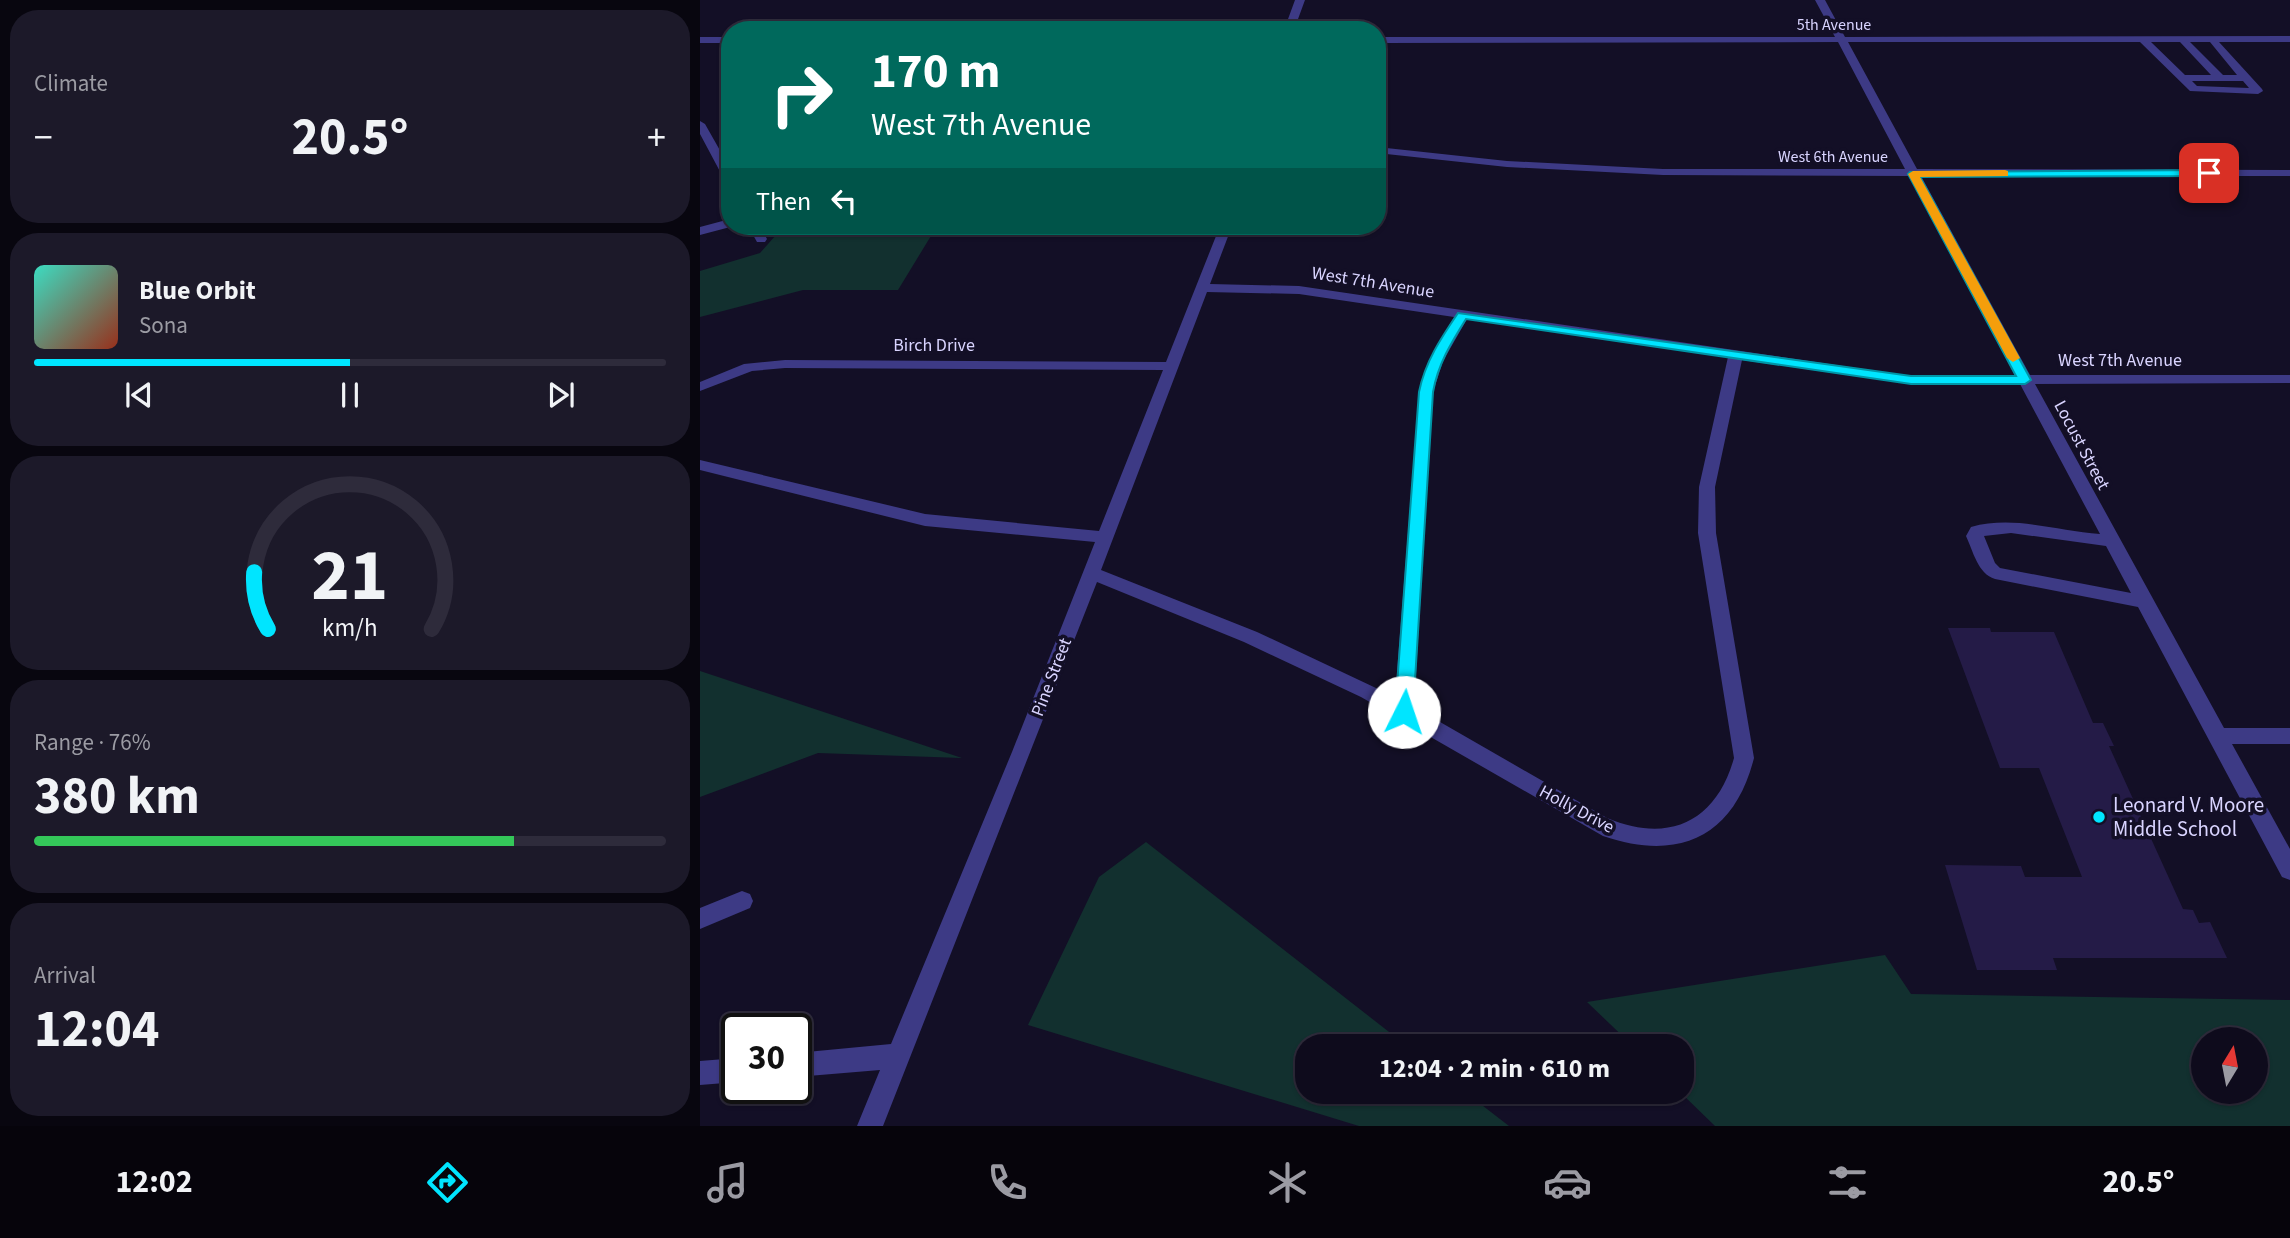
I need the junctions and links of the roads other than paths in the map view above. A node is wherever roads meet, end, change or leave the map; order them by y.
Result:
1 (1300, 0) edge
2 (1820, 0) edge
3 (1292, 21) edge
4 (2290, 39) edge
5 (700, 40) edge
6 (721, 40) edge
7 (1386, 40) edge
8 (1842, 40) junction
9 (2143, 40) junction
10 (2182, 40) junction
11 (2213, 40) junction
12 (2180, 78) junction
13 (2220, 78) junction
14 (2246, 78) junction
15 (700, 124) edge
16 (1386, 151) edge
17 (721, 162) edge
18 (2290, 173) edge
19 (1913, 174) junction
20 (721, 225) edge
21 (700, 231) edge
22 (759, 235) edge
23 (1223, 235) edge
24 (761, 239) dead end
25 (1202, 288) junction
26 (1462, 315) junction
27 (1737, 356) junction
28 (1172, 366) junction
29 (2290, 379) edge
30 (2025, 380) junction
31 (700, 387) edge
32 (700, 464) edge
33 (1104, 537) junction
34 (2112, 541) junction
35 (1091, 573) junction
36 (2142, 601) junction
37 (1404, 712) junction
38 (2218, 736) junction
39 (2290, 736) edge
40 (2290, 870) edge
41 (742, 901) dead end
42 (700, 919) edge
43 (897, 1056) junction
44 (812, 1064) edge
45 (721, 1071) edge
46 (700, 1073) edge
47 (870, 1126) edge

1 - 3 street
2 - 8 street, Locust Street
4 - 11 street, 5th Avenue
5 - 6 street
7 - 8 street, 5th Avenue
8 - 9 street, 5th Avenue
8 - 19 street, Locust Street
9 - 10 street, 5th Avenue
9 - 12 street
10 - 11 street, 5th Avenue
10 - 13 street
11 - 14 street
12 - 13 street
12 - 14 street
13 - 14 street
15 - 17 street
16 - 19 street, West 6th Avenue
18 - 19 street, West 6th Avenue
19 - 30 street, Locust Street
20 - 21 street
22 - 24 street
23 - 25 street, Pine Street
25 - 26 street, West 7th Avenue
25 - 28 street, Pine Street
26 - 27 street, West 7th Avenue
26 - 37 street
27 - 30 street, West 7th Avenue
27 - 37 street, Holly Drive
28 - 31 street, Birch Drive
28 - 33 street, Pine Street
29 - 30 street, West 7th Avenue
30 - 34 street, Locust Street
32 - 33 street
33 - 35 street, Pine Street
34 - 36 street, Locust Street
34 - 36 street
35 - 37 street, Holly Drive
35 - 43 street, Pine Street
36 - 38 street, Locust Street
38 - 39 street
38 - 40 street, Locust Street
41 - 42 street
43 - 44 street
43 - 47 street, Pine Street
45 - 46 street

